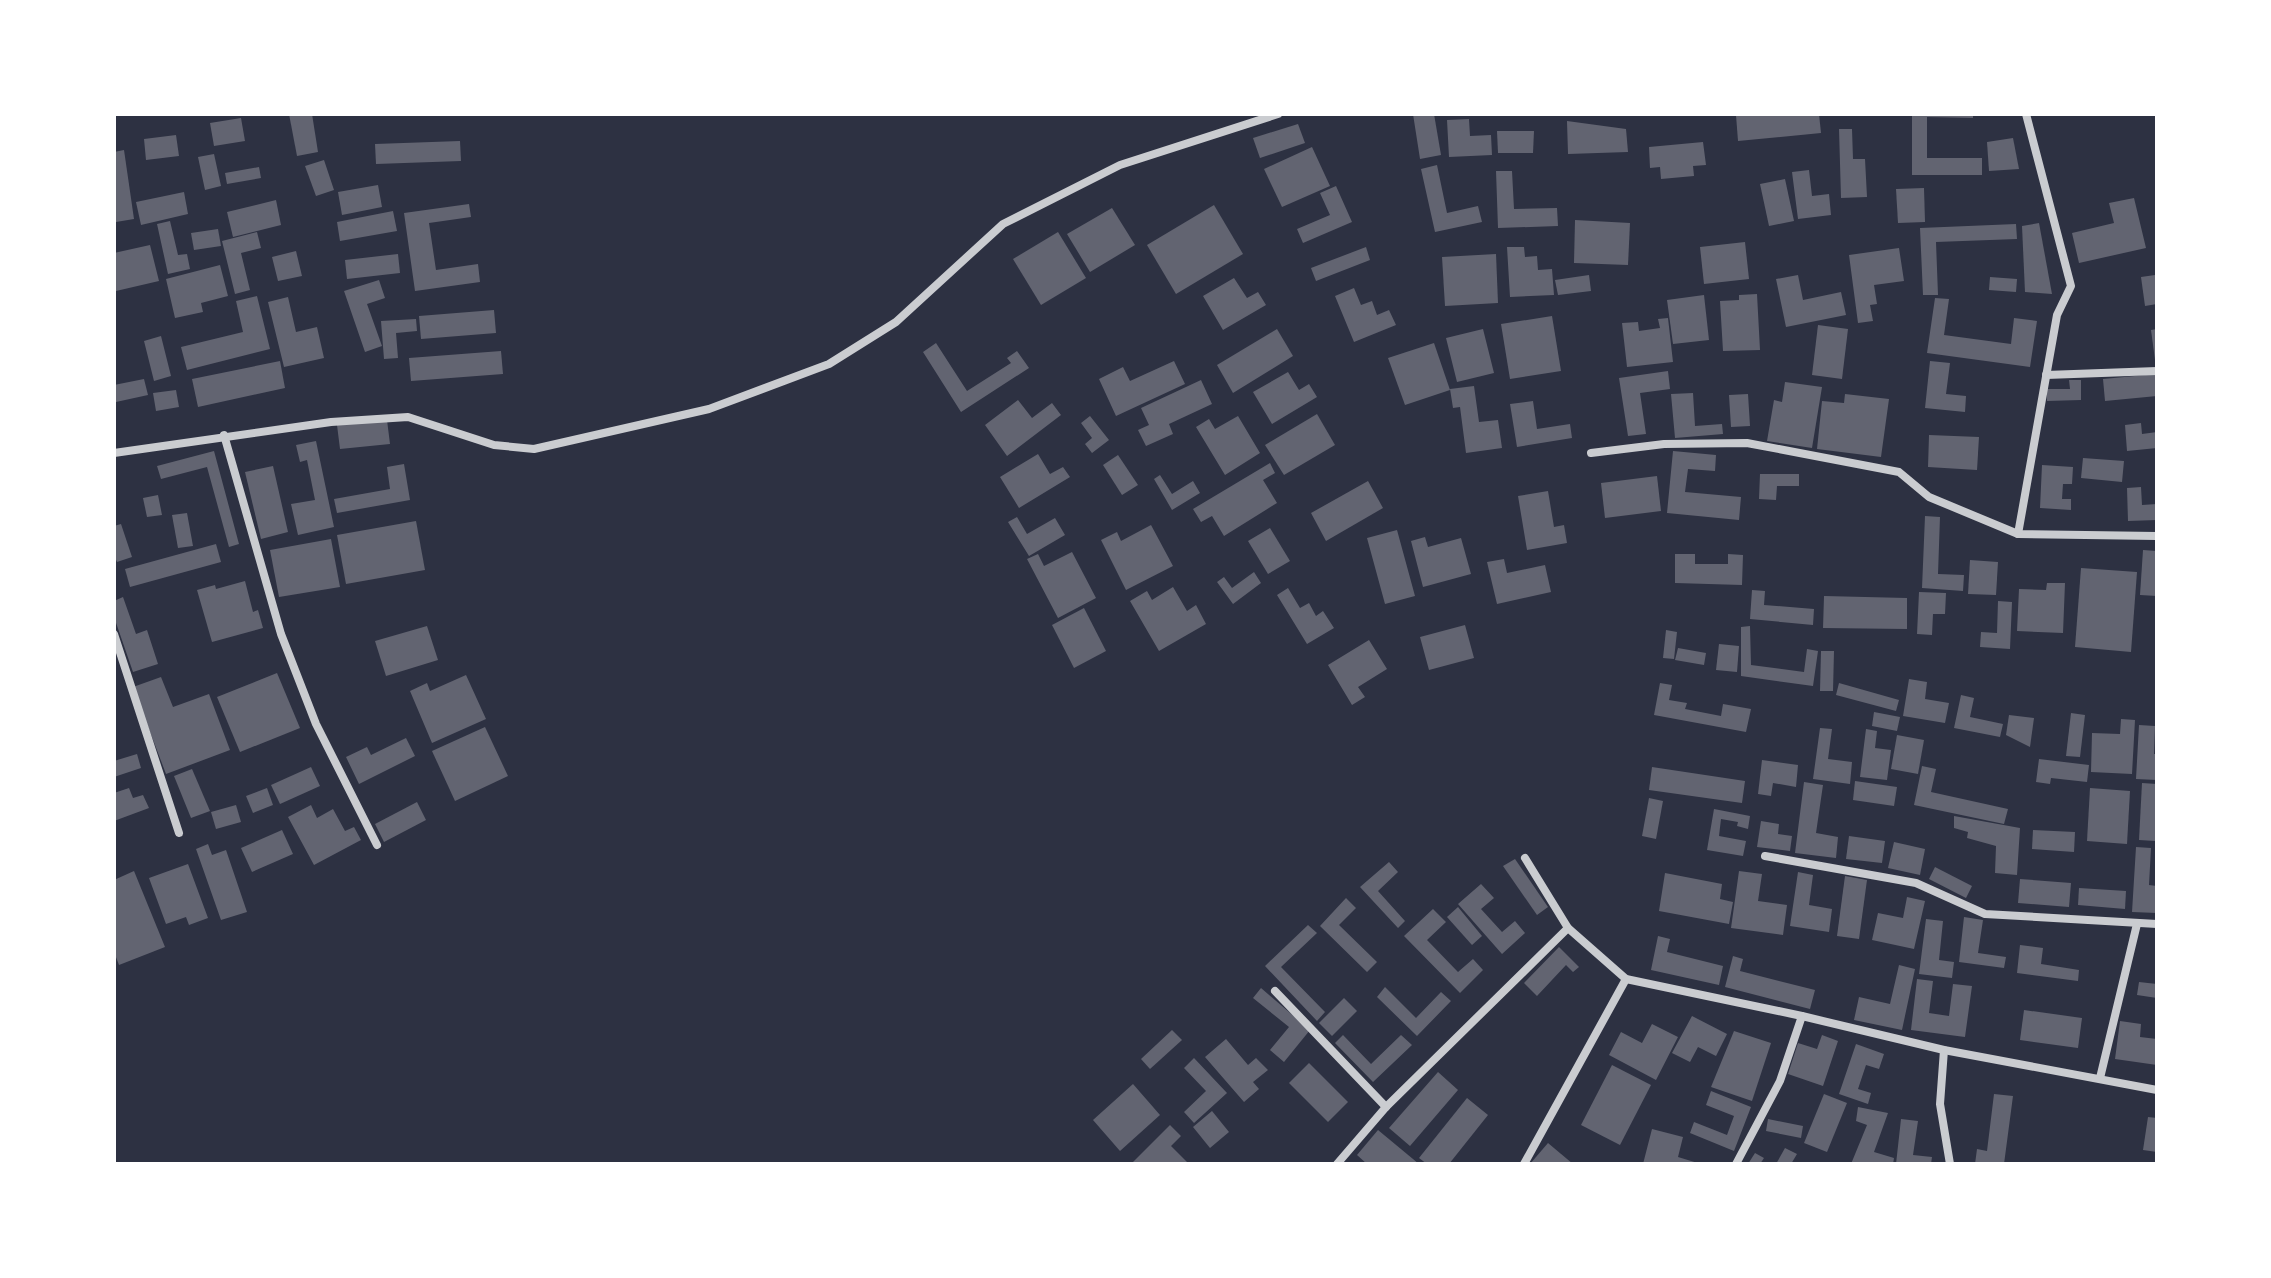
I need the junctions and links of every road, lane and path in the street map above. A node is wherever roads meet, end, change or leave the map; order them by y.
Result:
1 (1278, 114) edge
2 (2026, 114) edge
3 (2157, 371) edge
4 (2046, 375) junction
5 (224, 435) junction
6 (114, 453) edge
7 (1591, 453) dead end
8 (2018, 534) junction
9 (2157, 536) edge
10 (114, 634) edge
11 (179, 833) dead end
12 (377, 845) dead end
13 (1765, 856) dead end
14 (1525, 858) dead end
15 (2137, 924) junction
16 (2157, 924) edge
17 (1568, 928) junction
18 (1626, 979) junction
19 (1275, 991) dead end
20 (1802, 1016) junction
21 (1944, 1050) junction
22 (2100, 1078) junction
23 (2157, 1090) edge
24 (1386, 1107) junction
25 (1337, 1164) edge
26 (1524, 1164) edge
27 (1736, 1164) edge
28 (1950, 1164) edge

1 - 5 street
2 - 4 street
3 - 4 street
4 - 8 street
5 - 6 street
5 - 12 street
7 - 8 street
8 - 9 street
10 - 11 street
13 - 15 street
14 - 17 street
15 - 16 street
15 - 22 street
17 - 18 street
17 - 24 street
18 - 20 street
18 - 26 street
19 - 24 street
20 - 21 street
20 - 27 street
21 - 22 street
21 - 28 street
22 - 23 street
24 - 25 street

